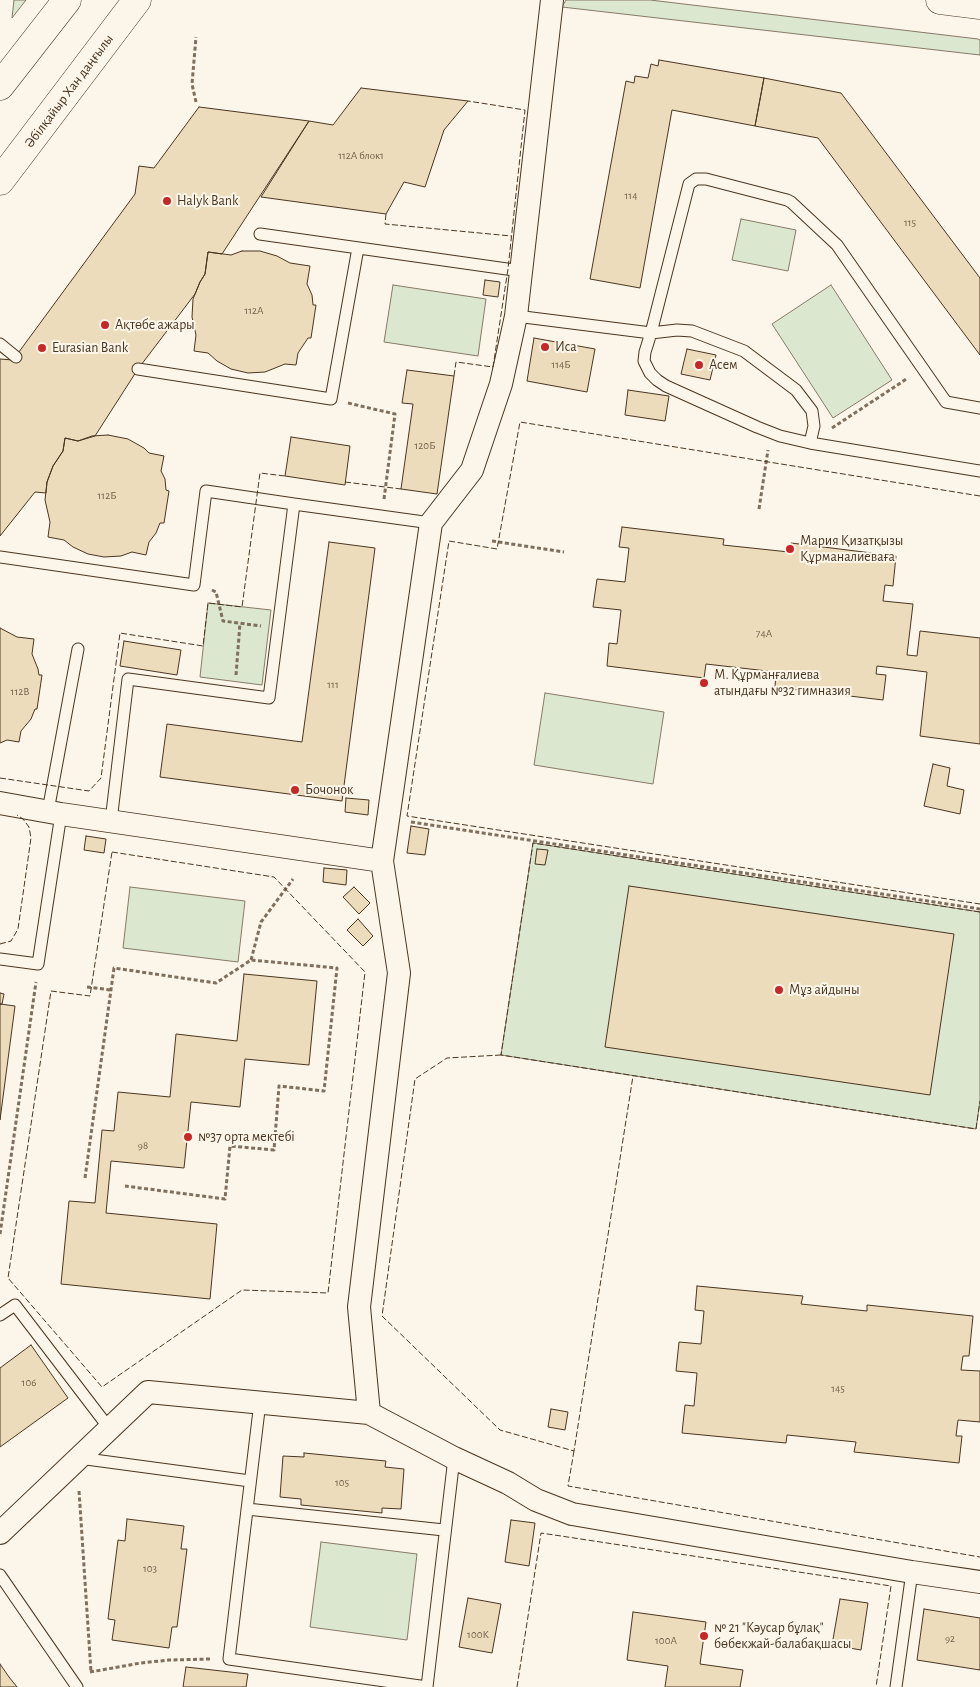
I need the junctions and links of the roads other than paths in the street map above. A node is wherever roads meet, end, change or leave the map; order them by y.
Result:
1 (66, 0) edge
2 (137, 0) edge
3 (552, 0) edge
4 (940, 0) edge
5 (980, 6) edge
6 (0, 86) edge
7 (0, 181) edge
8 (260, 234) dead end
9 (358, 248) junction
10 (521, 271) junction
11 (516, 316) junction
12 (651, 333) junction
13 (0, 344) edge
14 (16, 357) dead end
15 (138, 369) dead end
16 (980, 408) edge
17 (810, 443) junction
18 (980, 471) edge
19 (294, 504) junction
20 (431, 523) junction
21 (0, 557) edge
22 (78, 649) dead end
23 (0, 803) edge
24 (55, 812) junction
25 (110, 821) junction
26 (382, 861) junction
27 (0, 959) edge
28 (0, 1315) edge
29 (260, 1402) junction
30 (369, 1413) junction
31 (109, 1428) junction
32 (78, 1458) junction
33 (454, 1458) junction
34 (250, 1481) junction
35 (247, 1509) junction
36 (444, 1530) junction
37 (0, 1533) edge
38 (912, 1572) junction
39 (0, 1575) edge
40 (980, 1582) edge
41 (77, 1687) edge
42 (426, 1687) edge
43 (896, 1687) edge

1 - 6 main road
2 - 7 main road, Әбілқайыр Хан даңғылы
3 - 10 street
4 - 5 main road
8 - 9 lane
9 - 10 lane
9 - 15 lane
10 - 11 street
11 - 12 lane
11 - 20 street
12 - 16 lane
12 - 17 lane
12 - 17 lane
13 - 14 lane
17 - 18 lane
19 - 20 lane
19 - 21 lane
19 - 25 lane
20 - 26 street
22 - 24 lane
23 - 24 street
24 - 25 street
24 - 27 lane
25 - 26 street
26 - 30 street
28 - 31 lane
29 - 30 street
29 - 31 street
29 - 34 lane
30 - 33 street
31 - 32 street
32 - 34 lane
32 - 37 street
33 - 36 lane
33 - 38 street
34 - 35 lane
35 - 36 lane
35 - 42 lane
36 - 42 lane
38 - 40 street
38 - 43 lane
39 - 41 lane

